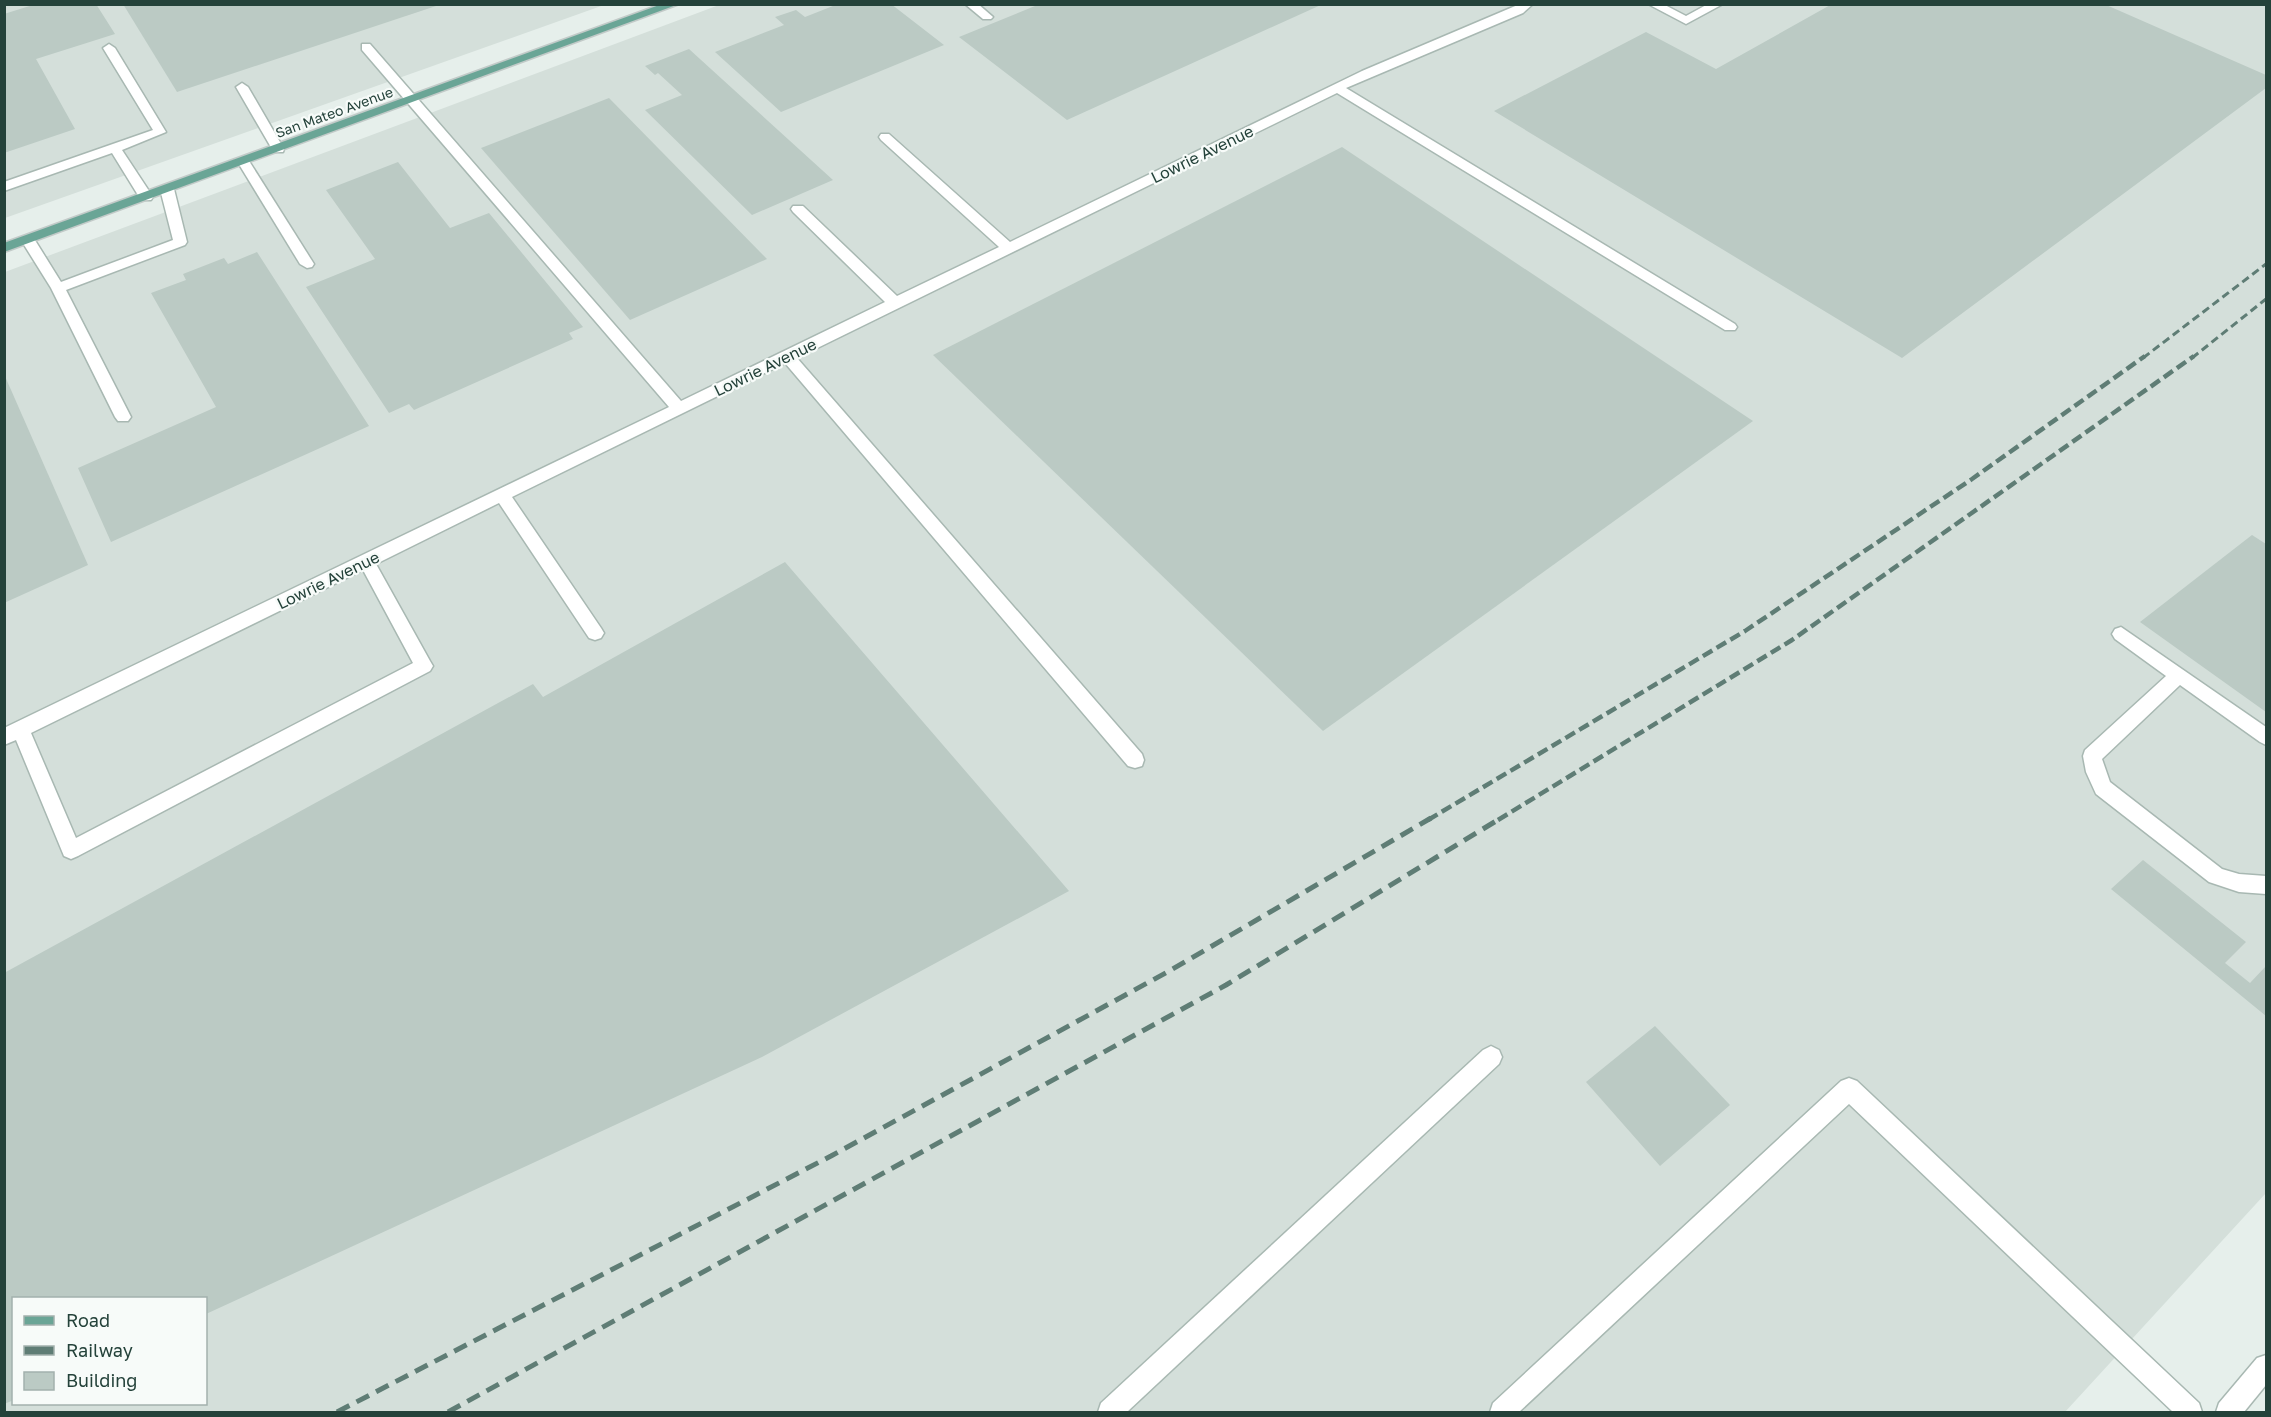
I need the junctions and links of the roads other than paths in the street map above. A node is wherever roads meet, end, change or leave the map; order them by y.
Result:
1 (674, 4) edge
2 (970, 4) edge
3 (1498, 4) edge
4 (1653, 4) edge
5 (1718, 4) edge
6 (1524, 8) edge
7 (987, 17) dead end
8 (366, 47) dead end
9 (109, 48) dead end
10 (242, 87) dead end
11 (1337, 88) junction
12 (412, 100) junction
13 (885, 137) dead end
14 (115, 148) junction
15 (278, 149) junction
16 (243, 161) junction
17 (4, 187) edge
18 (167, 189) junction
19 (146, 196) junction
20 (798, 210) dead end
21 (28, 240) junction
22 (4, 248) edge
23 (1009, 248) junction
24 (307, 264) dead end
25 (58, 288) junction
26 (895, 303) junction
27 (1730, 327) dead end
28 (787, 356) junction
29 (679, 409) junction
30 (123, 417) dead end
31 (502, 495) junction
32 (366, 561) junction
33 (595, 633) dead end
34 (2121, 634) dead end
35 (2179, 675) junction
36 (12, 733) edge
37 (2266, 737) edge
38 (1135, 760) dead end
39 (2266, 885) edge
40 (1491, 1057) dead end
41 (2266, 1367) edge
42 (1110, 1413) edge
43 (1502, 1413) edge
44 (2190, 1413) edge
45 (2228, 1413) edge

1 - 12 main road, San Mateo Avenue
2 - 7 street
3 - 6 street
4 - 5 street
6 - 11 street, Lowrie Avenue
8 - 12 street
9 - 14 street
10 - 15 street
11 - 23 street, Lowrie Avenue
11 - 27 street
12 - 15 main road, San Mateo Avenue
12 - 29 street
13 - 23 street
14 - 17 street
14 - 19 street
15 - 16 main road, San Mateo Avenue
16 - 18 main road, San Mateo Avenue
16 - 24 street
18 - 19 main road, San Mateo Avenue
18 - 25 street
19 - 21 main road, San Mateo Avenue
20 - 26 street
21 - 22 main road, San Mateo Avenue
21 - 25 street
23 - 26 street, Lowrie Avenue
25 - 30 street
26 - 28 street, Lowrie Avenue
28 - 29 street, Lowrie Avenue
28 - 38 street
29 - 31 street, Lowrie Avenue
31 - 32 street, Lowrie Avenue
31 - 33 street
32 - 36 street, Lowrie Avenue
32 - 36 street
34 - 35 street
35 - 37 street
35 - 39 street
40 - 42 street
41 - 45 street
43 - 44 street

